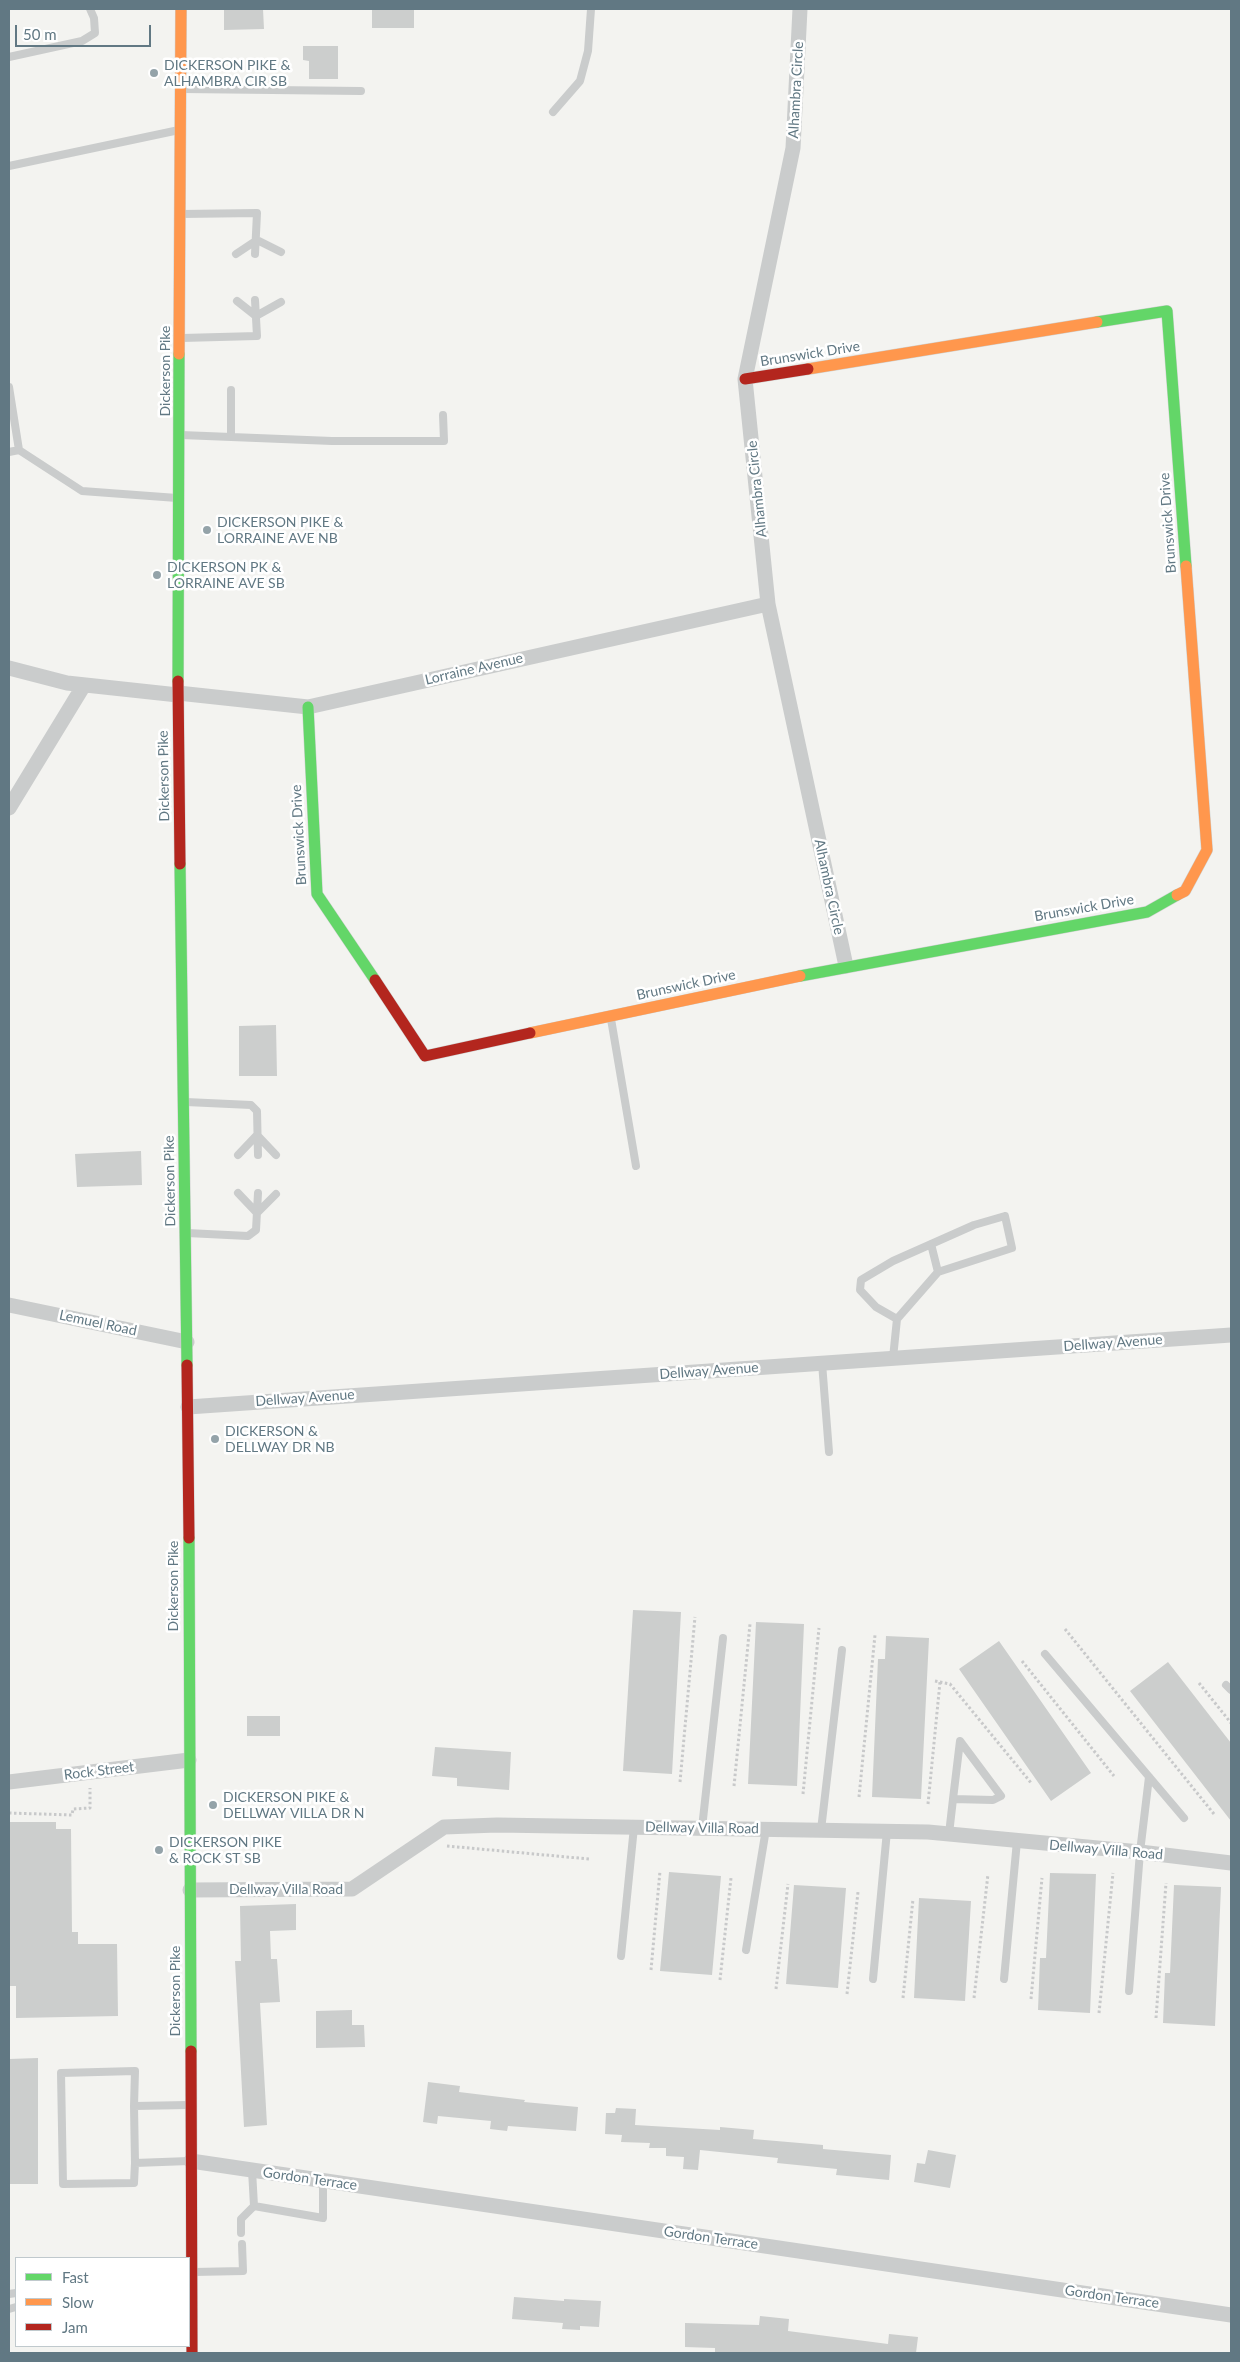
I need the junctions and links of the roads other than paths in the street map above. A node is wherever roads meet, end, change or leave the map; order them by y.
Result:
1 (90, 9) edge
2 (181, 9) edge
3 (592, 9) edge
4 (800, 9) edge
5 (9, 57) edge
6 (180, 89) junction
7 (361, 91) dead end
8 (552, 112) dead end
9 (180, 130) junction
10 (9, 166) edge
11 (180, 214) junction
12 (257, 240) junction
13 (281, 252) dead end
14 (236, 254) dead end
15 (255, 254) dead end
16 (236, 300) dead end
17 (255, 300) dead end
18 (281, 302) dead end
19 (256, 316) junction
20 (180, 338) junction
21 (746, 379) junction
22 (9, 387) edge
23 (231, 390) dead end
24 (443, 415) dead end
25 (179, 435) junction
26 (231, 437) junction
27 (19, 450) junction
28 (9, 452) edge
29 (179, 498) junction
30 (768, 604) junction
31 (9, 668) edge
32 (84, 685) junction
33 (178, 694) junction
34 (308, 706) junction
35 (9, 808) edge
36 (846, 966) junction
37 (610, 1017) junction
38 (184, 1102) junction
39 (258, 1135) junction
40 (238, 1155) dead end
41 (258, 1155) dead end
42 (276, 1155) dead end
43 (636, 1166) dead end
44 (238, 1193) dead end
45 (258, 1193) dead end
46 (276, 1194) dead end
47 (256, 1213) junction
48 (185, 1233) junction
49 (931, 1244) junction
50 (938, 1272) junction
51 (9, 1304) edge
52 (897, 1319) junction
53 (1231, 1335) edge
54 (187, 1342) junction
55 (893, 1358) junction
56 (822, 1363) junction
57 (188, 1406) junction
58 (829, 1452) dead end
59 (723, 1638) dead end
60 (842, 1650) dead end
61 (1045, 1654) dead end
62 (189, 1760) junction
63 (1150, 1777) junction
64 (9, 1782) edge
65 (953, 1799) junction
66 (1184, 1818) dead end
67 (634, 1827) junction
68 (702, 1828) junction
69 (766, 1829) junction
70 (821, 1830) junction
71 (887, 1832) junction
72 (949, 1834) junction
73 (1016, 1841) junction
74 (1140, 1852) junction
75 (1231, 1863) edge
76 (190, 1890) junction
77 (746, 1950) dead end
78 (621, 1956) dead end
79 (1004, 1979) dead end
80 (873, 1980) dead end
81 (1129, 1991) dead end
82 (190, 2105) junction
83 (134, 2106) junction
84 (190, 2161) junction
85 (135, 2163) junction
86 (252, 2170) junction
87 (323, 2181) junction
88 (254, 2206) junction
89 (241, 2233) dead end
90 (242, 2244) dead end
91 (191, 2275) edge
92 (1231, 2315) edge
93 (192, 2353) edge

1 - 5 lane
2 - 6 main road, Dickerson Pike
3 - 8 lane
4 - 21 street, Alhambra Circle
6 - 7 lane
6 - 9 main road, Dickerson Pike
9 - 10 lane
9 - 11 main road, Dickerson Pike
11 - 12 lane
11 - 20 main road, Dickerson Pike
12 - 13 lane
12 - 14 lane
12 - 15 lane
16 - 19 lane
17 - 19 lane
18 - 19 lane
19 - 20 lane
20 - 25 main road, Dickerson Pike
21 - 30 street, Alhambra Circle
21 - 36 main road, Brunswick Drive
22 - 27 lane
23 - 26 lane
24 - 26 lane
25 - 26 lane
25 - 29 main road, Dickerson Pike
27 - 28 lane
27 - 29 lane
29 - 33 main road, Dickerson Pike
30 - 34 street, Lorraine Avenue
30 - 36 street, Alhambra Circle
31 - 32 street, Lorraine Avenue
32 - 33 street, Lorraine Avenue
32 - 35 street
33 - 34 street, Lorraine Avenue
33 - 38 main road, Dickerson Pike
34 - 37 main road, Brunswick Drive
36 - 37 main road, Brunswick Drive
37 - 43 lane
38 - 39 lane
38 - 48 main road, Dickerson Pike
39 - 40 lane
39 - 41 lane
39 - 42 lane
44 - 47 lane
45 - 47 lane
46 - 47 lane
47 - 48 lane
48 - 54 main road, Dickerson Pike
49 - 50 lane
49 - 50 lane
49 - 52 lane
50 - 52 lane
51 - 54 street, Lemuel Road
52 - 55 lane
53 - 55 street, Dellway Avenue
54 - 57 main road, Dickerson Pike
55 - 56 street, Dellway Avenue
56 - 57 street, Dellway Avenue
56 - 58 lane
57 - 62 main road, Dickerson Pike
59 - 68 lane
60 - 70 lane
61 - 63 lane
62 - 64 street, Rock Street
62 - 76 main road, Dickerson Pike
63 - 66 lane
63 - 74 lane
65 - 65 lane
65 - 72 lane
67 - 68 street, Dellway Villa Road
67 - 76 street, Dellway Villa Road
67 - 78 lane
68 - 69 street, Dellway Villa Road
69 - 70 street, Dellway Villa Road
69 - 77 lane
70 - 71 street, Dellway Villa Road
71 - 72 street, Dellway Villa Road
71 - 80 lane
72 - 73 street, Dellway Villa Road
73 - 74 street, Dellway Villa Road
73 - 79 lane
74 - 75 street, Dellway Villa Road
74 - 81 lane
76 - 82 main road, Dickerson Pike
82 - 83 lane
82 - 84 main road, Dickerson Pike
83 - 85 lane
83 - 85 lane
84 - 85 lane
84 - 86 street, Gordon Terrace
84 - 91 main road, Dickerson Pike
86 - 87 street, Gordon Terrace
86 - 88 lane
87 - 88 lane
87 - 92 street, Gordon Terrace
88 - 89 lane
90 - 91 lane
91 - 93 main road, Dickerson Pike

